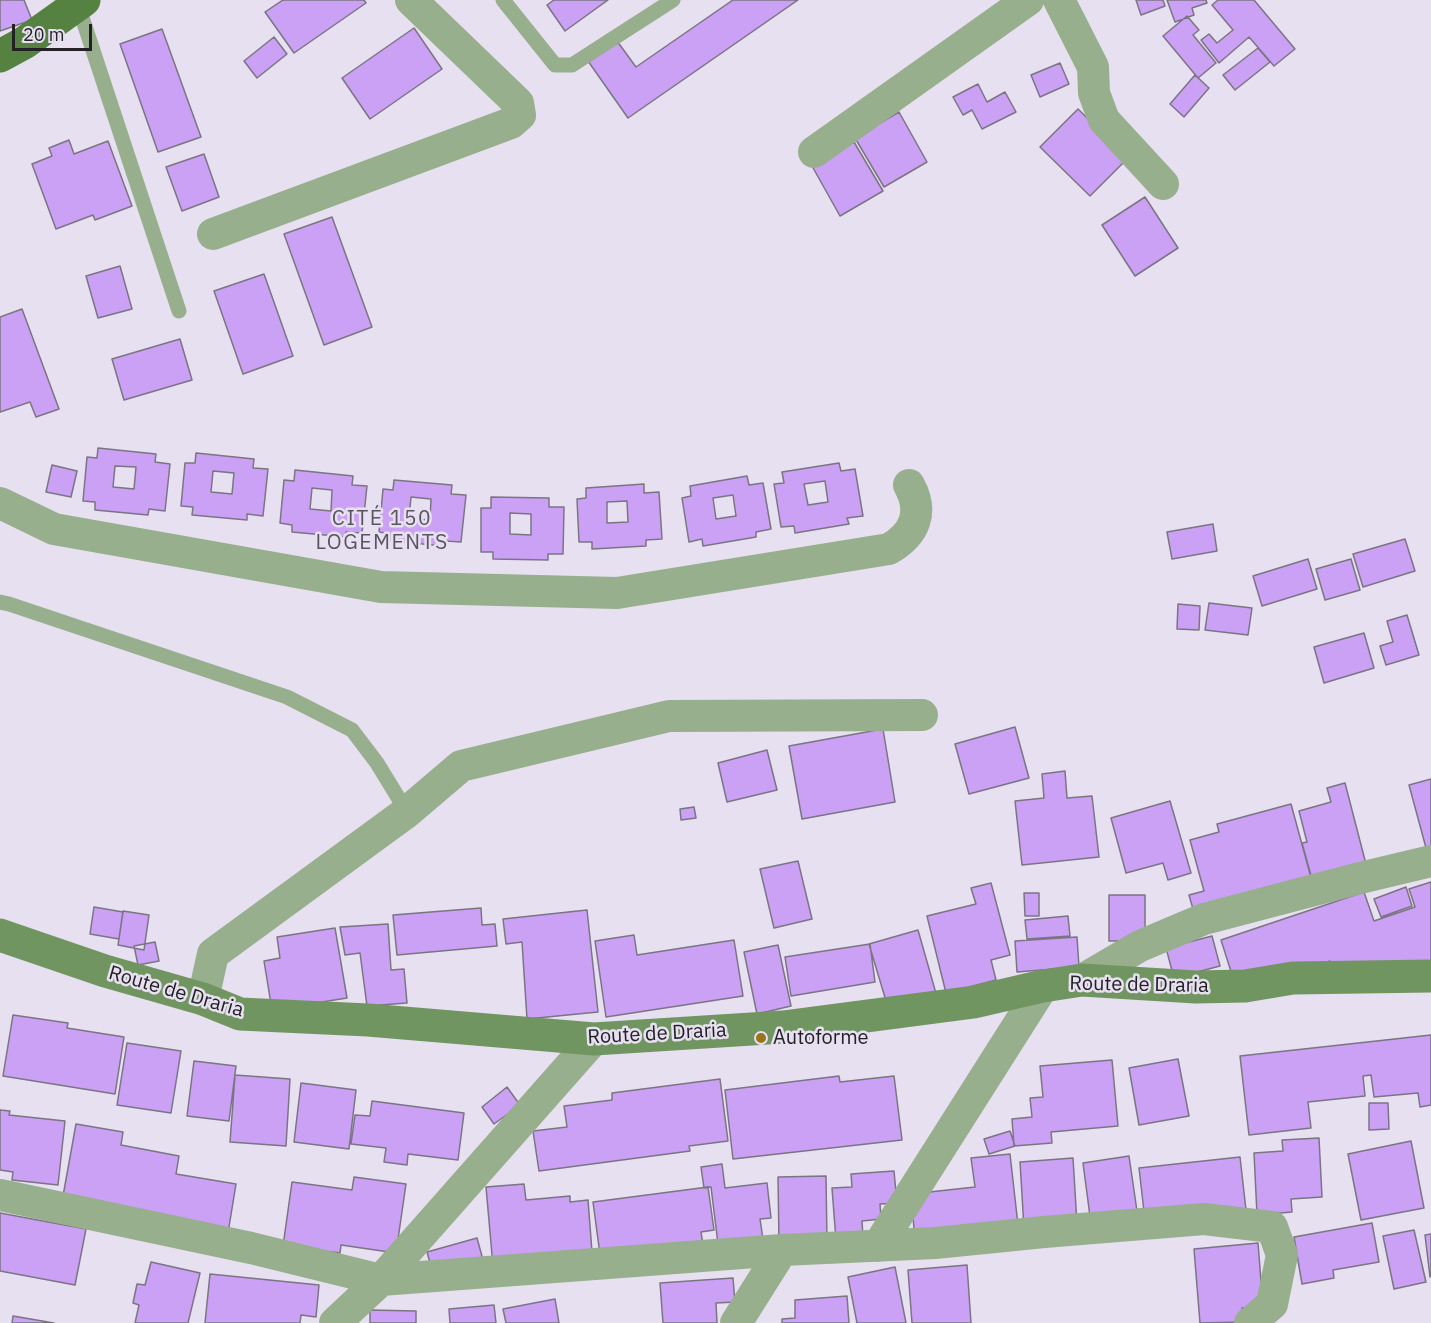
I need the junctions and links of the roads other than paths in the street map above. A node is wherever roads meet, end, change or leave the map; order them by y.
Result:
1 (411, 0) edge
2 (503, 0) edge
3 (673, 0) edge
4 (1028, 0) edge
5 (1059, 0) edge
6 (81, 3) edge
7 (0, 56) edge
8 (814, 152) dead end
9 (1163, 184) dead end
10 (213, 234) dead end
11 (179, 311) dead end
12 (909, 485) dead end
13 (0, 503) edge
14 (0, 602) edge
15 (922, 715) dead end
16 (407, 812) junction
17 (1431, 861) edge
18 (0, 935) edge
19 (1431, 976) edge
20 (1082, 980) junction
21 (1043, 986) junction
22 (203, 999) junction
23 (594, 1039) junction
24 (0, 1195) edge
25 (878, 1246) junction
26 (782, 1250) junction
27 (381, 1280) junction
28 (335, 1323) edge
29 (736, 1323) edge
30 (1250, 1323) edge

1 - 10 street
2 - 3 lane
4 - 8 street
5 - 9 street
6 - 7 main road
6 - 11 lane
12 - 13 street
14 - 16 lane
15 - 16 street
16 - 22 street
17 - 20 street
18 - 22 main road, Route de Draria
19 - 20 main road, Route de Draria
20 - 21 main road, Route de Draria
21 - 23 main road, Route de Draria
21 - 25 street
22 - 23 main road, Route de Draria
23 - 27 street
24 - 27 street
25 - 26 street
25 - 30 street
26 - 27 street
26 - 29 street
27 - 28 street

